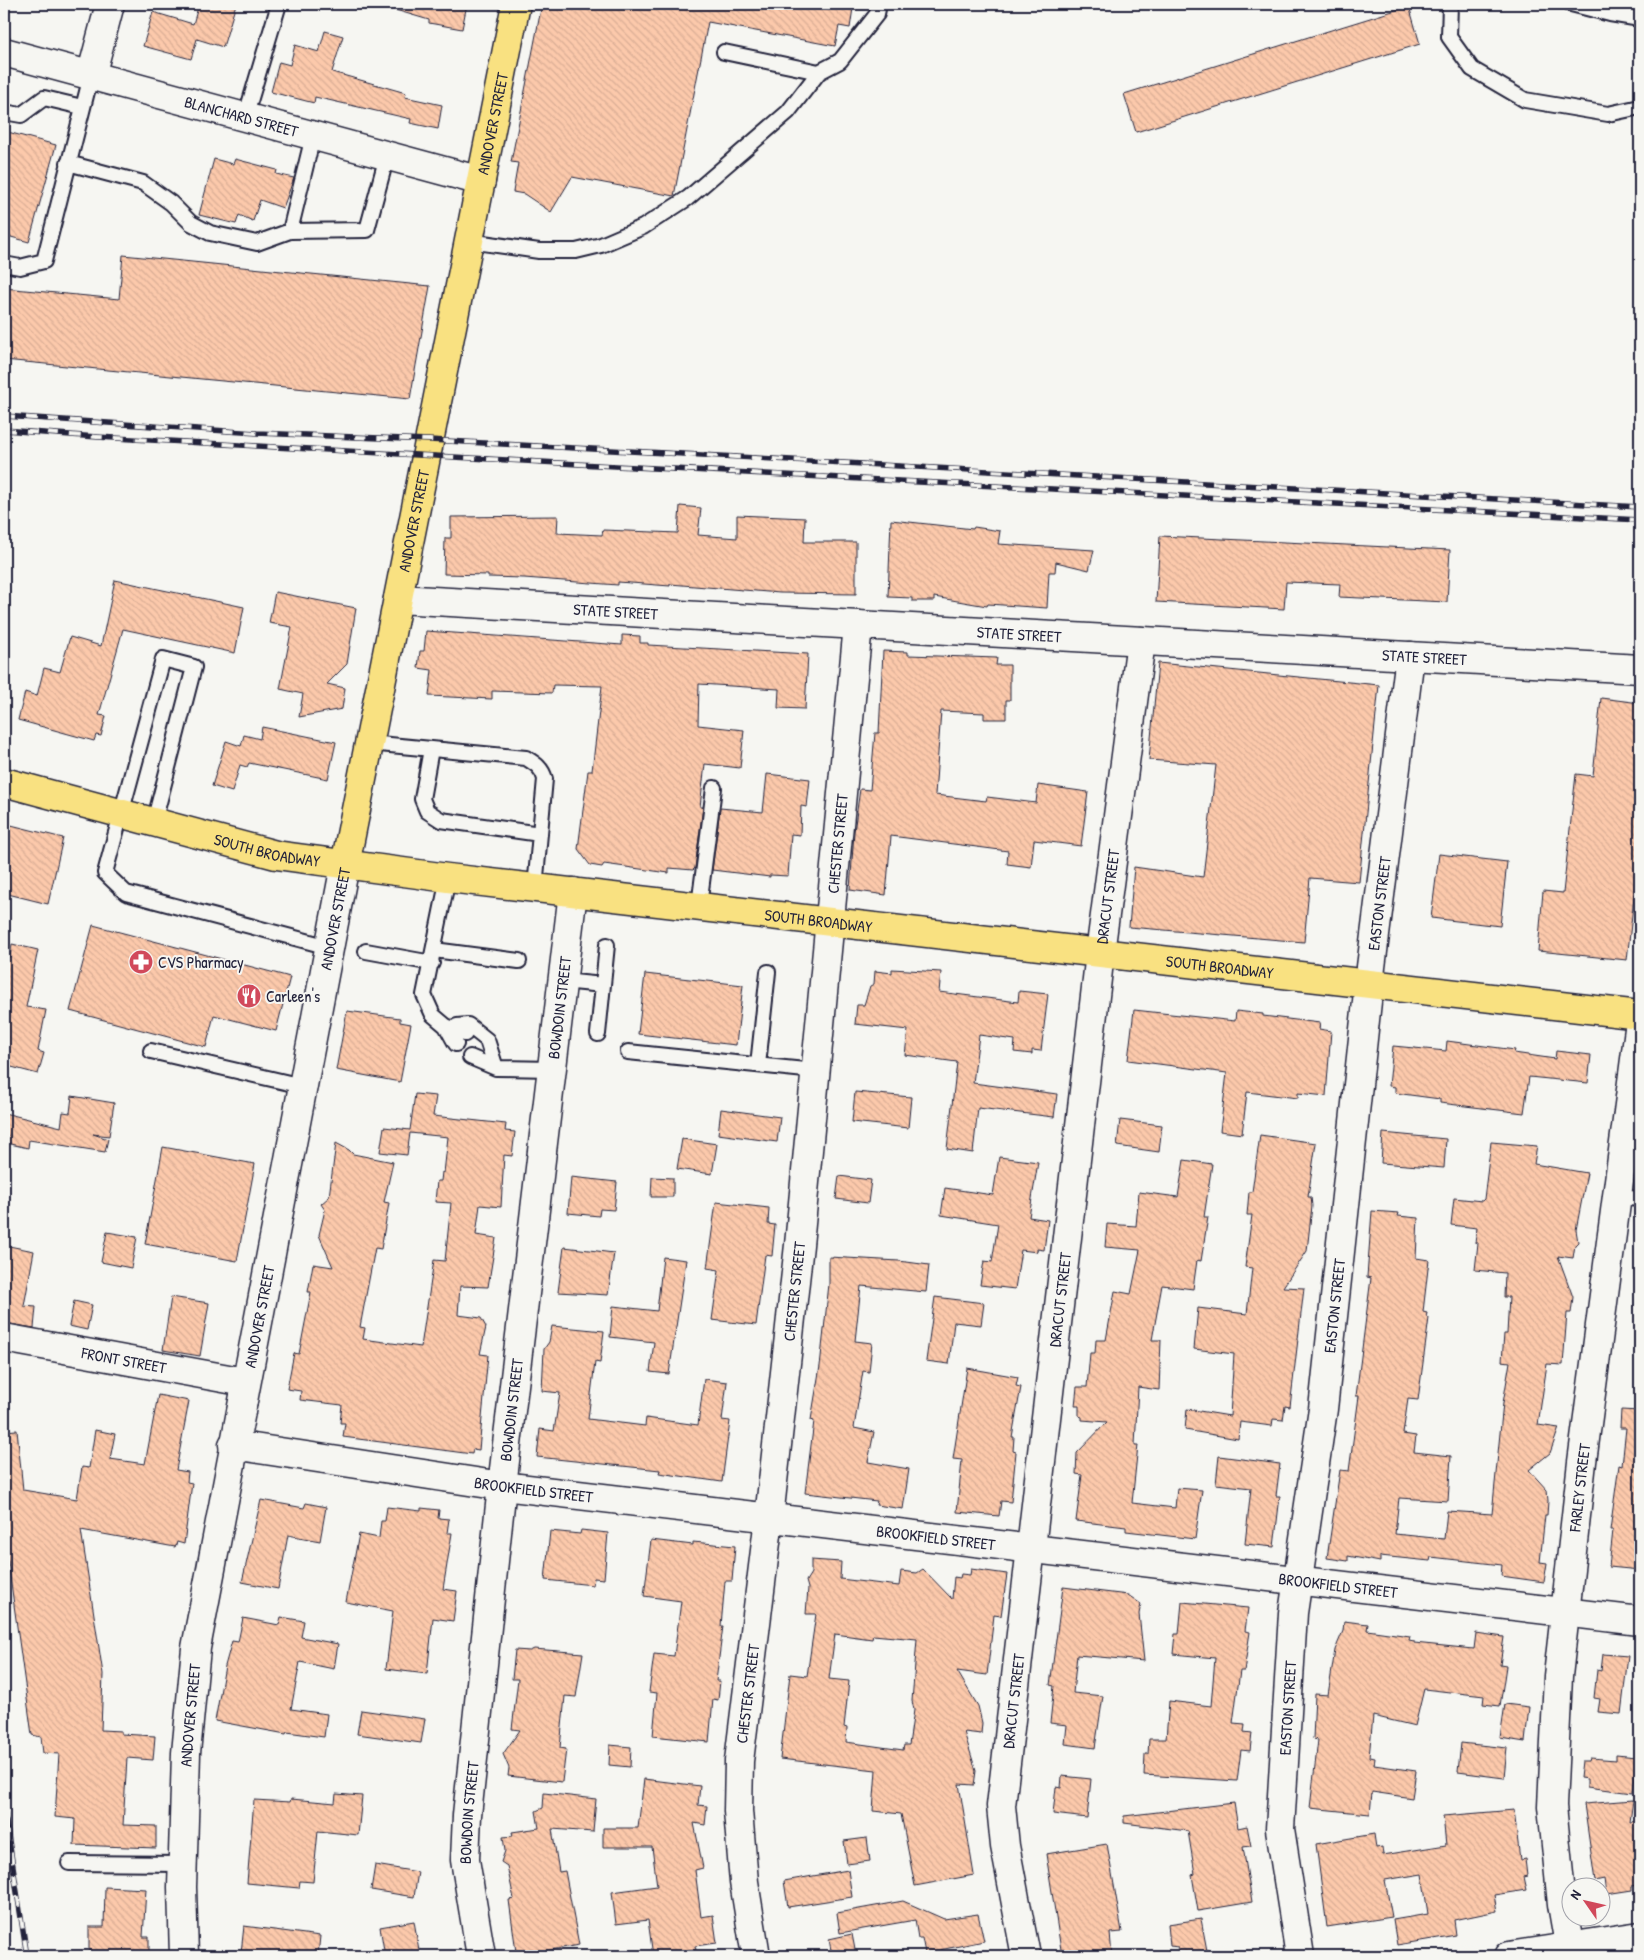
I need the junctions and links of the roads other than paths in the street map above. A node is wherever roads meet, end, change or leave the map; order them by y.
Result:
1 (110, 4) edge
2 (279, 4) edge
3 (516, 4) edge
4 (878, 4) edge
5 (1450, 4) edge
6 (1571, 4) edge
7 (1640, 19) edge
8 (4, 52) edge
9 (724, 52) dead end
10 (819, 72) junction
11 (91, 76) junction
12 (82, 107) junction
13 (1640, 107) edge
14 (4, 112) edge
15 (246, 118) junction
16 (313, 136) junction
17 (387, 156) junction
18 (68, 163) junction
19 (480, 181) junction
20 (290, 231) junction
21 (469, 241) junction
22 (4, 264) edge
23 (398, 599) junction
24 (858, 625) junction
25 (1141, 641) junction
26 (1410, 656) junction
27 (1640, 669) edge
28 (369, 744) junction
29 (431, 749) junction
30 (4, 782) edge
31 (714, 788) dead end
32 (119, 813) junction
33 (154, 822) junction
34 (540, 834) junction
35 (345, 865) junction
36 (448, 878) junction
37 (534, 888) junction
38 (573, 892) junction
39 (699, 906) junction
40 (829, 921) junction
41 (606, 945) dead end
42 (329, 947) junction
43 (366, 951) dead end
44 (1100, 953) junction
45 (433, 956) junction
46 (519, 961) dead end
47 (768, 972) dead end
48 (563, 981) junction
49 (1369, 983) junction
50 (603, 985) junction
51 (1640, 1015) edge
52 (1640, 1021) edge
53 (446, 1026) junction
54 (598, 1034) dead end
55 (461, 1039) dead end
56 (151, 1052) dead end
57 (475, 1052) dead end
58 (628, 1052) dead end
59 (758, 1065) junction
60 (496, 1068) junction
61 (552, 1069) junction
62 (815, 1071) junction
63 (302, 1086) junction
64 (1634, 1117) edge
65 (1629, 1198) edge
66 (4, 1338) edge
67 (245, 1382) junction
68 (233, 1445) junction
69 (502, 1486) junction
70 (769, 1518) junction
71 (1030, 1549) junction
72 (1297, 1580) junction
73 (1565, 1612) junction
74 (1640, 1621) edge
75 (70, 1863) dead end
76 (183, 1864) junction
77 (1640, 1936) edge
78 (1570, 1952) edge
79 (184, 1956) edge
80 (481, 1956) edge
81 (756, 1956) edge
82 (1026, 1956) edge
83 (1300, 1956) edge
84 (1509, 1956) edge

1 - 11 street
2 - 15 lane
3 - 19 main road, ANDOVER STREET
4 - 10 lane
5 - 13 lane
6 - 7 lane
8 - 11 street, BLANCHARD STREET
9 - 10 lane
10 - 21 lane
11 - 12 lane
11 - 15 street, BLANCHARD STREET
12 - 14 lane
12 - 18 lane
15 - 16 street, BLANCHARD STREET
16 - 17 street, BLANCHARD STREET
16 - 20 lane
17 - 19 street, BLANCHARD STREET
17 - 20 lane
18 - 20 lane
18 - 22 lane
19 - 21 main road, ANDOVER STREET
21 - 23 main road, ANDOVER STREET
23 - 24 street, STATE STREET
23 - 28 main road, ANDOVER STREET
24 - 25 street, STATE STREET
24 - 40 street, CHESTER STREET
25 - 26 street, STATE STREET
25 - 44 street, DRACUT STREET
26 - 27 street, STATE STREET
26 - 49 street, EASTON STREET
28 - 29 lane
28 - 35 main road, ANDOVER STREET
29 - 34 lane
29 - 34 lane
30 - 32 main road, SOUTH BROADWAY
31 - 39 lane
32 - 33 main road, SOUTH BROADWAY
32 - 33 lane
32 - 42 lane
33 - 35 main road, SOUTH BROADWAY
34 - 37 lane
35 - 36 main road, SOUTH BROADWAY
35 - 42 street, ANDOVER STREET
36 - 37 main road, SOUTH BROADWAY
36 - 45 lane
37 - 38 main road, SOUTH BROADWAY
38 - 39 main road, SOUTH BROADWAY
38 - 48 street, BOWDOIN STREET
39 - 40 main road, SOUTH BROADWAY
40 - 44 main road, SOUTH BROADWAY
40 - 62 street, CHESTER STREET
41 - 50 lane
42 - 63 street, ANDOVER STREET
43 - 45 lane
44 - 49 main road, SOUTH BROADWAY
44 - 71 street, DRACUT STREET
45 - 46 lane
45 - 53 lane
47 - 59 lane
48 - 50 lane
48 - 61 street, BOWDOIN STREET
49 - 51 main road, SOUTH BROADWAY
49 - 72 street, EASTON STREET
50 - 54 lane
52 - 64 street, FARLEY STREET
53 - 55 lane
53 - 60 lane
56 - 63 lane
57 - 60 lane
58 - 59 lane
59 - 62 lane
60 - 61 lane
61 - 69 street, BOWDOIN STREET
62 - 70 street, CHESTER STREET
63 - 67 street, ANDOVER STREET
64 - 65 street, FARLEY STREET
65 - 73 street, FARLEY STREET
66 - 67 street, FRONT STREET
67 - 68 street, ANDOVER STREET
68 - 69 street, BROOKFIELD STREET
68 - 76 street, ANDOVER STREET
69 - 70 street, BROOKFIELD STREET
69 - 80 street, BOWDOIN STREET
70 - 71 street, BROOKFIELD STREET
70 - 81 street, CHESTER STREET
71 - 72 street, BROOKFIELD STREET
71 - 82 street, DRACUT STREET
72 - 73 street, BROOKFIELD STREET
72 - 83 street, EASTON STREET
73 - 74 street, BROOKFIELD STREET
73 - 78 street, FARLEY STREET
75 - 76 lane
76 - 79 street, ANDOVER STREET
77 - 78 street
78 - 84 street

